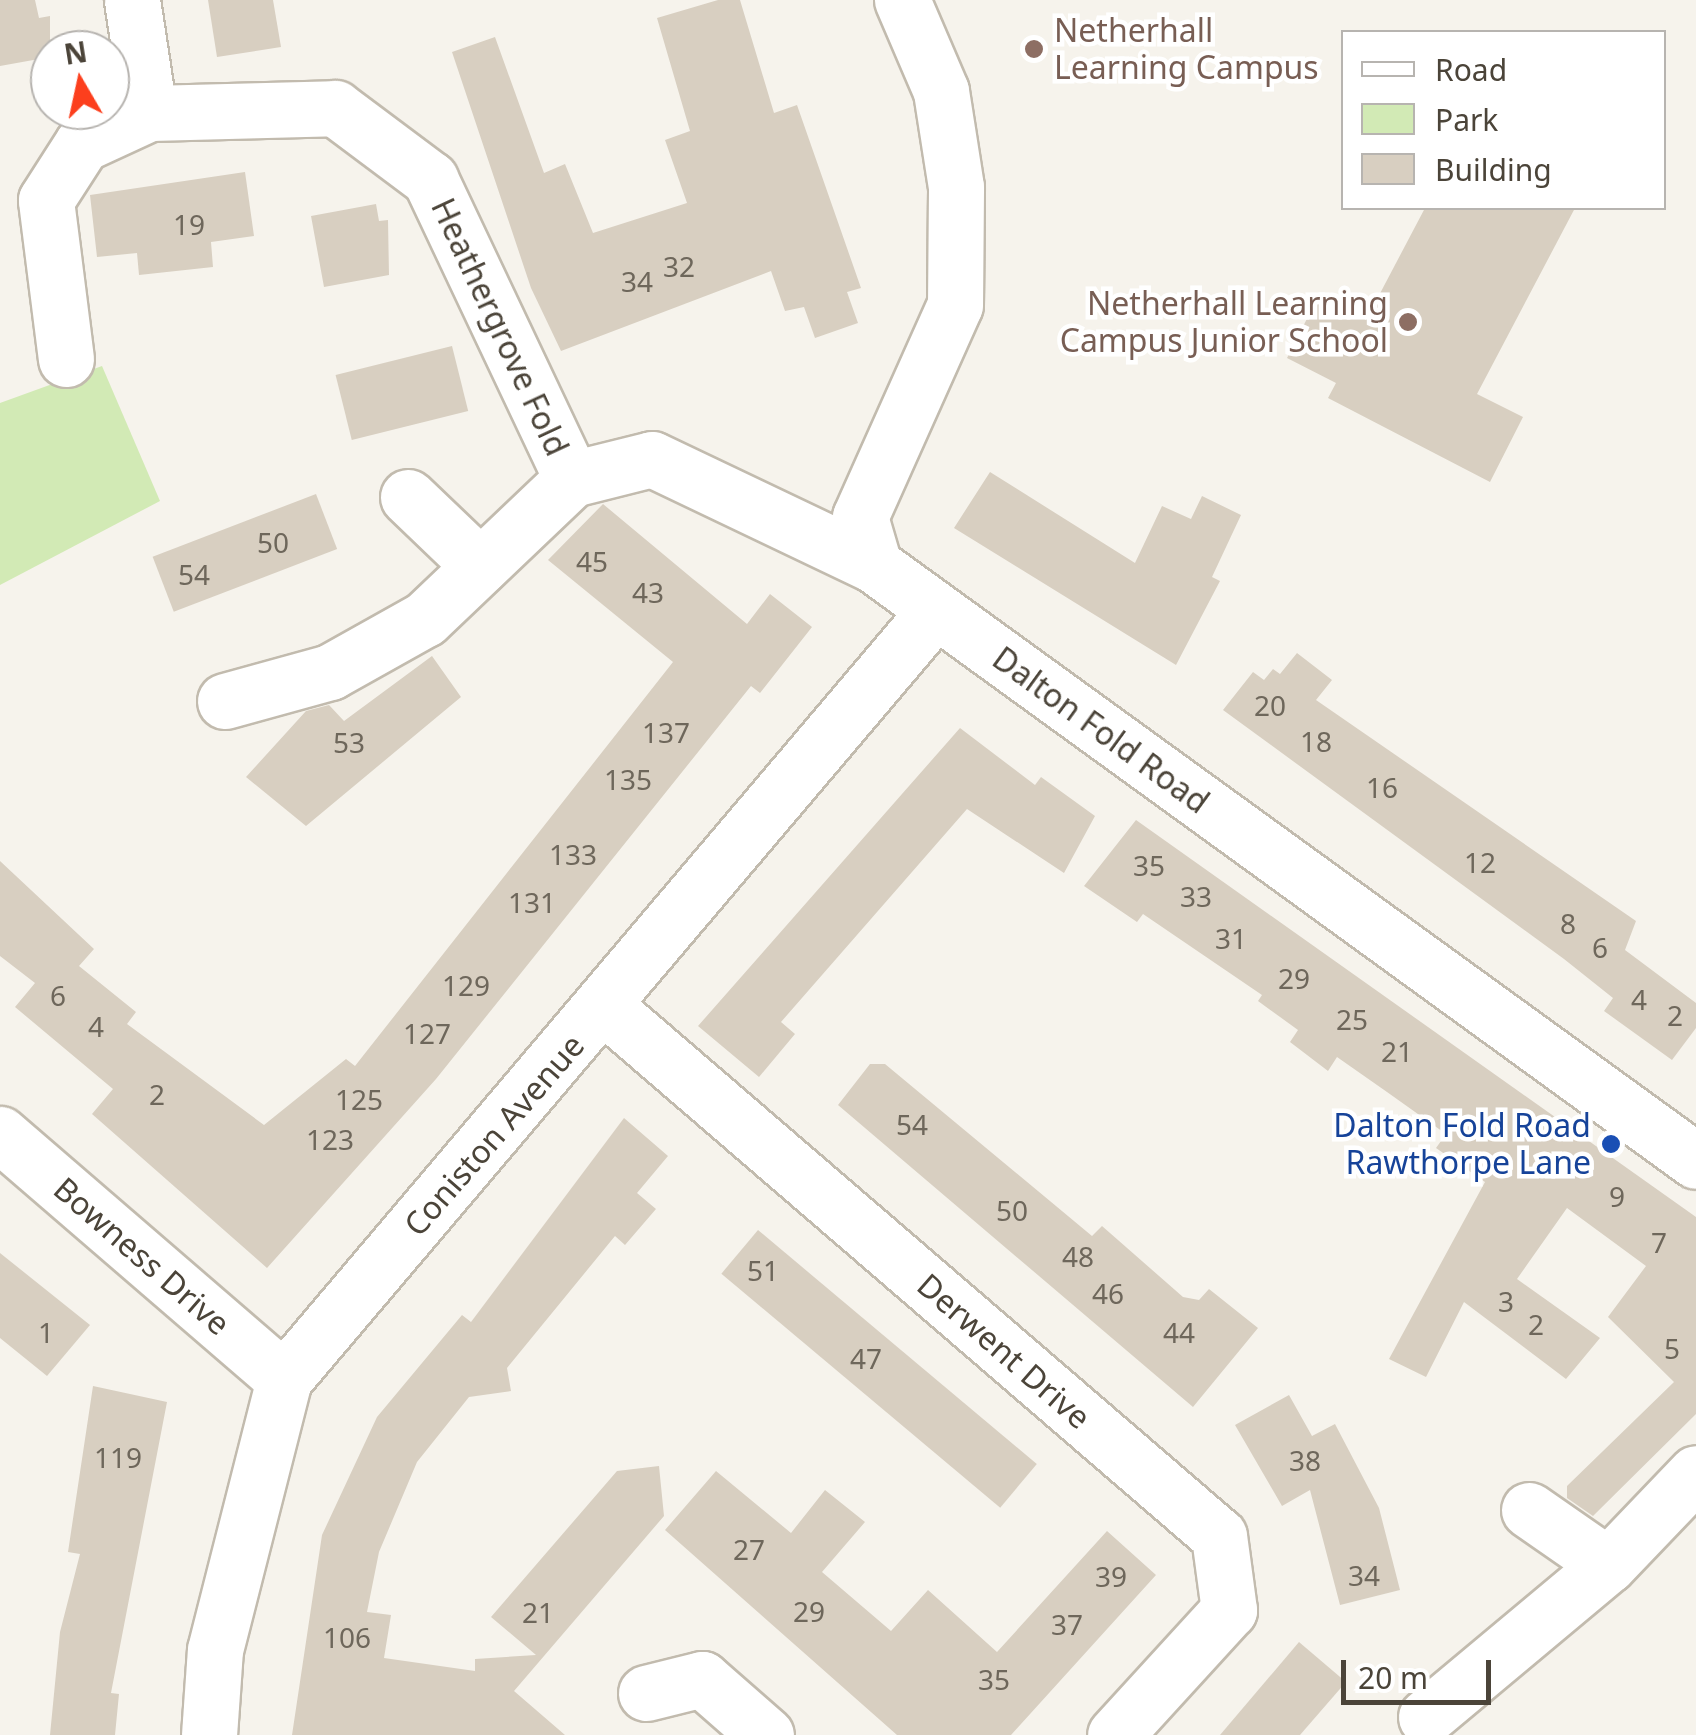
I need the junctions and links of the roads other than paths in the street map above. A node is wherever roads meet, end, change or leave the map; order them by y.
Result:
1 (132, 0) edge
2 (902, 0) edge
3 (149, 113) junction
4 (66, 359) dead end
5 (572, 479) junction
6 (408, 497) dead end
7 (874, 565) junction
8 (480, 566) junction
9 (936, 610) junction
10 (225, 701) dead end
11 (605, 1006) junction
12 (0, 1134) edge
13 (1696, 1161) edge
14 (284, 1379) junction
15 (1696, 1473) edge
16 (1529, 1510) dead end
17 (1608, 1565) junction
18 (646, 1694) dead end
19 (1426, 1717) dead end
20 (208, 1735) edge
21 (766, 1735) edge
22 (1116, 1735) edge

1 - 3 street
2 - 7 street
3 - 4 street, Heathergrove Fold
3 - 5 street, Heathergrove Fold
5 - 7 street, Dalton Fold Road
5 - 8 street, Dalton Fold Road
6 - 8 street
7 - 9 street, Dalton Fold Road
8 - 10 street, Dalton Fold Road
9 - 11 street, Coniston Avenue
9 - 13 street, Dalton Fold Road
11 - 14 street, Coniston Avenue
11 - 22 street, Derwent Drive
12 - 14 street, Bowness Drive
14 - 20 street, Coniston Avenue
15 - 17 street
16 - 17 street
17 - 19 street
18 - 21 street

